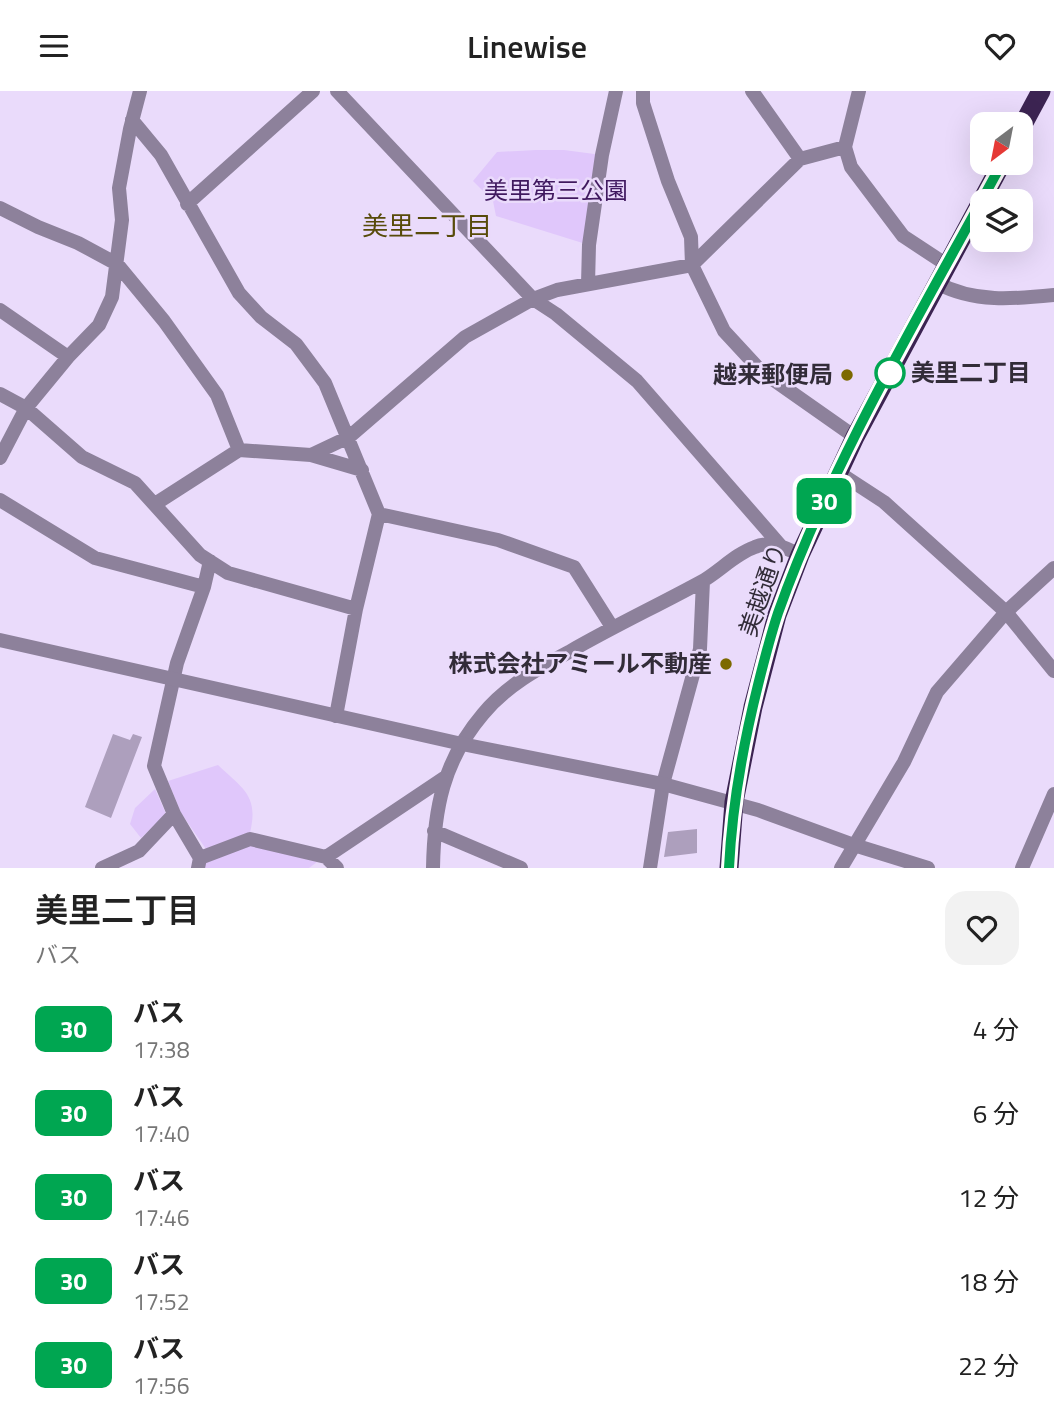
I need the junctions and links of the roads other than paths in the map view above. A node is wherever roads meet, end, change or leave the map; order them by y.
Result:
1 (140, 91) edge
2 (313, 91) edge
3 (337, 91) edge
4 (616, 91) edge
5 (643, 91) edge
6 (752, 91) edge
7 (859, 91) edge
8 (1041, 91) edge
9 (1030, 112) edge
10 (132, 120) junction
11 (845, 148) junction
12 (800, 159) junction
13 (996, 175) edge
14 (187, 204) junction
15 (0, 208) edge
16 (117, 264) junction
17 (692, 265) junction
18 (947, 265) junction
19 (937, 283) junction
20 (588, 284) junction
21 (1054, 295) edge
22 (533, 299) junction
23 (0, 310) edge
24 (68, 357) junction
25 (0, 394) edge
26 (26, 408) junction
27 (349, 437) junction
28 (855, 437) junction
29 (239, 450) junction
30 (311, 455) junction
31 (0, 458) edge
32 (362, 470) junction
33 (838, 472) junction
34 (0, 500) edge
35 (155, 504) junction
36 (379, 514) junction
37 (780, 545) junction
38 (800, 555) junction
39 (209, 561) junction
40 (1054, 568) edge
41 (703, 581) junction
42 (204, 587) junction
43 (356, 609) junction
44 (1006, 612) junction
45 (612, 627) junction
46 (0, 640) edge
47 (1054, 671) edge
48 (173, 678) junction
49 (337, 716) junction
50 (462, 744) junction
51 (444, 778) junction
52 (663, 784) junction
53 (1054, 794) edge
54 (734, 802) junction
55 (174, 814) junction
56 (434, 831) junction
57 (854, 845) junction
58 (326, 857) junction
59 (199, 863) edge
60 (102, 868) edge
61 (337, 868) edge
62 (433, 868) edge
63 (521, 868) edge
64 (650, 868) edge
65 (729, 868) edge
66 (841, 868) edge
67 (928, 868) edge
68 (1021, 868) edge

1 - 10 street
2 - 14 street
3 - 22 street
4 - 20 street
5 - 17 street
6 - 12 street
7 - 11 street
8 - 9 highway
10 - 14 street
10 - 16 street
11 - 12 street
11 - 18 street
12 - 17 street
13 - 18 highway, 美越通り
14 - 27 street
15 - 16 street
16 - 24 street
16 - 29 street
17 - 20 street
17 - 28 street
18 - 19 highway, 美越通り
19 - 21 street
19 - 28 highway, 美越通り
20 - 22 street
22 - 27 street
22 - 37 street
23 - 24 street
24 - 26 street
25 - 26 street
26 - 31 street
26 - 35 street
27 - 30 street
27 - 32 street
28 - 33 highway, 美越通り
29 - 30 street
29 - 35 street
30 - 32 street
32 - 36 street
33 - 38 highway, 美越通り
33 - 44 street
34 - 42 street
35 - 39 street
36 - 43 street
36 - 45 street
37 - 38 street
37 - 41 street
38 - 54 highway, 美越通り
39 - 42 street
39 - 43 street
40 - 44 street
41 - 45 street
41 - 52 street
42 - 48 street
43 - 49 street
44 - 47 street
44 - 57 street
45 - 50 street
46 - 48 street
48 - 49 street
48 - 55 street
49 - 50 street
50 - 51 street
50 - 52 street
51 - 56 street
51 - 58 street
52 - 54 street
52 - 64 street
53 - 68 street
54 - 57 street
54 - 65 highway, 美越通り
55 - 59 street
55 - 60 street
56 - 62 street
56 - 63 street
57 - 66 street
57 - 67 street
58 - 59 street
58 - 61 street

